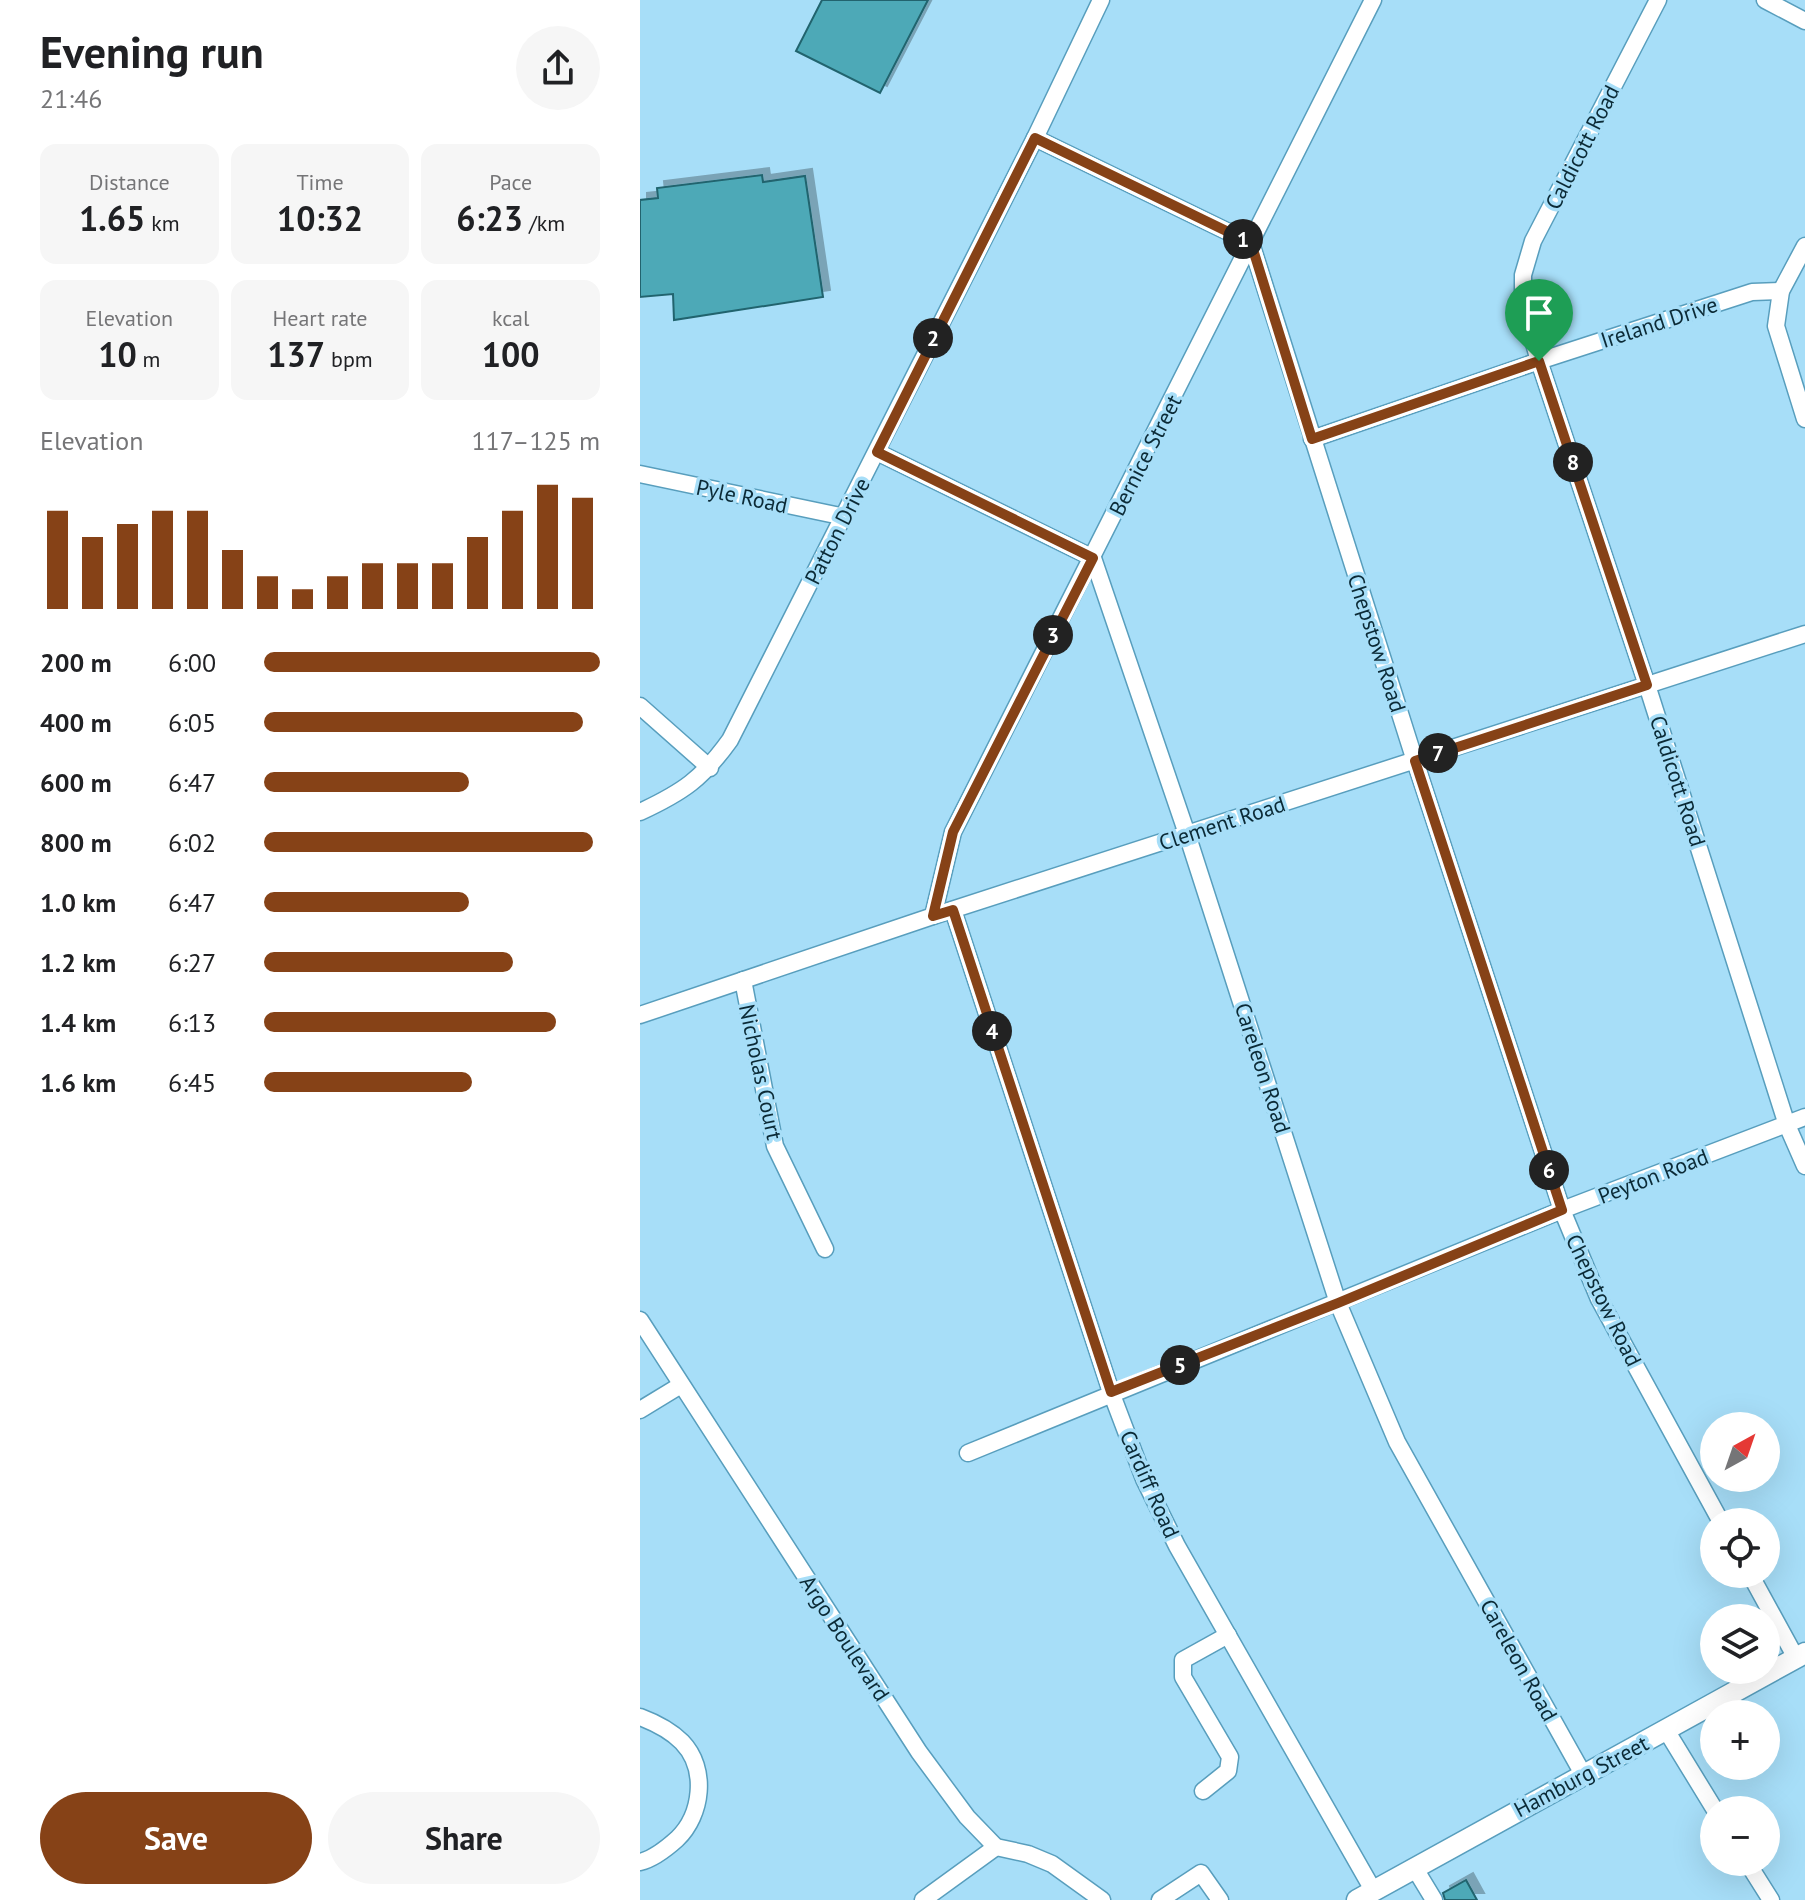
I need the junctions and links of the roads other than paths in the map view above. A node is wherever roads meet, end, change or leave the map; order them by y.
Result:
1 (1101, 0) edge
2 (1373, 0) edge
3 (1658, 0) edge
4 (1765, 0) edge
5 (1805, 21) edge
6 (1035, 138) junction
7 (1251, 243) junction
8 (1805, 246) edge
9 (1781, 291) junction
10 (1539, 361) junction
11 (1805, 419) edge
12 (1312, 439) junction
13 (877, 452) junction
14 (640, 474) edge
15 (845, 517) junction
16 (1093, 558) junction
17 (1805, 634) edge
18 (1647, 685) junction
19 (640, 706) edge
20 (1415, 761) junction
21 (710, 768) junction
22 (640, 812) edge
23 (1187, 834) junction
24 (953, 910) junction
25 (933, 916) junction
26 (743, 980) junction
27 (640, 1015) edge
28 (1805, 1117) edge
29 (1787, 1125) junction
30 (1805, 1166) edge
31 (1562, 1210) junction
32 (825, 1249) dead end
33 (1338, 1303) junction
34 (640, 1320) edge
35 (681, 1385) junction
36 (1111, 1392) junction
37 (640, 1410) edge
38 (968, 1453) dead end
39 (1713, 1508) edge
40 (1759, 1588) edge
41 (1228, 1635) junction
42 (1800, 1656) edge
43 (640, 1717) edge
44 (1666, 1730) junction
45 (1583, 1774) junction
46 (1203, 1791) dead end
47 (1706, 1796) edge
48 (996, 1847) junction
49 (640, 1862) edge
50 (1414, 1867) junction
51 (1756, 1876) edge
52 (1362, 1897) edge
53 (923, 1900) edge
54 (1102, 1900) edge
55 (1160, 1900) edge
56 (1220, 1900) edge
57 (1434, 1900) edge
58 (1771, 1900) edge

1 - 6 street, Patton Drive
2 - 7 street, Bernice Street
3 - 10 street, Caldicott Road
4 - 5 street
6 - 7 street
6 - 13 street, Patton Drive
7 - 12 street, Chepstow Road
7 - 16 street, Bernice Street
8 - 9 street
9 - 10 street, Ireland Drive
9 - 11 street
10 - 12 street, Ireland Drive
10 - 18 street, Caldicott Road
12 - 20 street, Chepstow Road
13 - 15 street, Patton Drive
13 - 16 street
14 - 15 street, Pyle Road
15 - 21 street, Patton Drive
16 - 23 street, Careleon Road
16 - 25 street, Bernice Street
17 - 18 street, Clement Road
18 - 20 street, Clement Road
18 - 29 street, Caldicott Road
19 - 21 street
20 - 23 street, Clement Road
20 - 31 street, Chepstow Road
21 - 22 street, Patton Drive
23 - 24 street, Clement Road
23 - 33 street, Careleon Road
24 - 25 street, Clement Road
24 - 36 street, Cardiff Road
25 - 26 street, Clement Road
26 - 27 street, Clement Road
26 - 32 street, Nicholas Court
28 - 29 street, Peyton Road
29 - 30 street, Caldicott Road
29 - 31 street, Peyton Road
31 - 33 street, Peyton Road
31 - 39 street, Chepstow Road
33 - 36 street, Peyton Road
33 - 45 street, Careleon Road
34 - 35 street, Argo Boulevard
35 - 37 street
35 - 48 street, Argo Boulevard
36 - 38 street, Peyton Road
36 - 41 street, Cardiff Road
40 - 42 street
41 - 46 street
41 - 52 street, Cardiff Road
42 - 44 main road, Hamburg Street
43 - 49 street
44 - 45 main road, Hamburg Street
44 - 47 street
45 - 50 main road, Hamburg Street
48 - 53 street
48 - 54 street
50 - 52 main road, Hamburg Street
50 - 57 street
51 - 58 street
55 - 56 street

